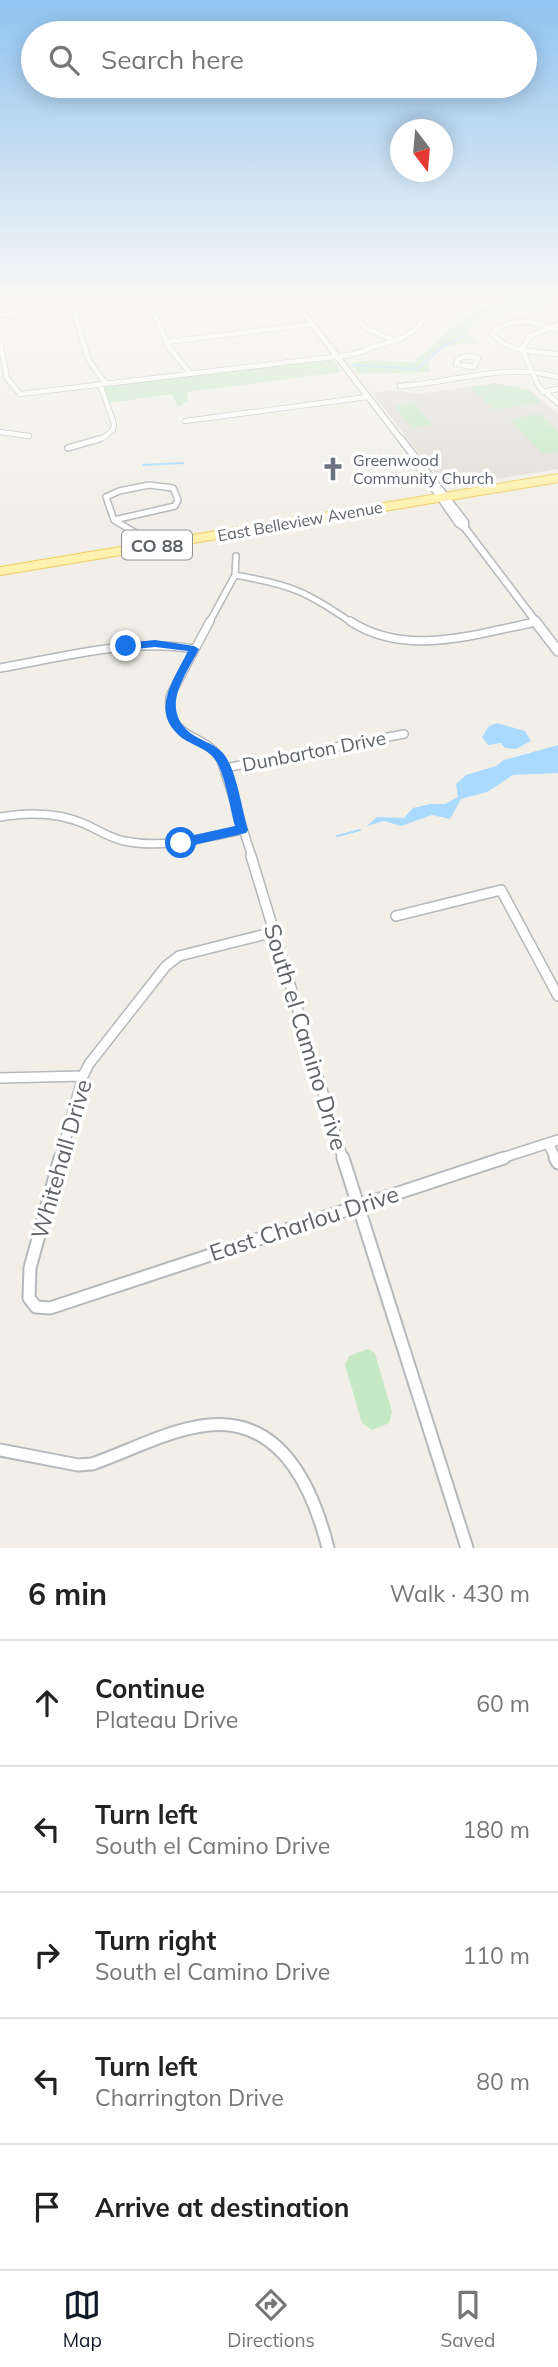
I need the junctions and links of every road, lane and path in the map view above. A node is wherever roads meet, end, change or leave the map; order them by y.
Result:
1 (5, 371) edge
2 (96, 371) edge
3 (204, 371) edge
4 (348, 371) edge
5 (477, 371) edge
6 (531, 372) junction
7 (190, 373) joint
8 (481, 377) junction
9 (558, 377) edge
10 (103, 384) junction
11 (400, 386) dead end
12 (558, 389) edge
13 (543, 392) junction
14 (368, 397) junction
15 (558, 403) edge
16 (185, 421) dead end
17 (0, 432) edge
18 (29, 436) dead end
19 (68, 448) dead end
20 (558, 476) edge
21 (441, 495) junction
22 (114, 520) junction
23 (139, 543) junction
24 (236, 556) dead end
25 (0, 565) edge
26 (0, 571) edge
27 (235, 576) junction
28 (536, 622) junction
29 (194, 649) junction
30 (558, 651) edge
31 (0, 668) edge
32 (404, 734) dead end
33 (225, 768) junction
34 (0, 817) edge
35 (242, 830) junction
36 (396, 916) dead end
37 (274, 932) junction
38 (558, 996) edge
39 (83, 1076) junction
40 (0, 1078) edge
41 (553, 1142) edge
42 (558, 1163) edge
43 (358, 1205) junction
44 (51, 1308) joint
45 (0, 1450) edge
46 (328, 1548) edge
47 (467, 1548) edge

1 - 10 street
2 - 10 street
3 - 7 street
4 - 14 street
5 - 8 street
6 - 8 street
6 - 9 street
6 - 13 street
7 - 10 street
8 - 11 street
10 - 19 street
12 - 13 street
13 - 15 street
14 - 16 street
14 - 21 street
17 - 18 street
20 - 21 main road, East Belleview Avenue / CO 88
21 - 23 main road, East Belleview Avenue / CO 88
21 - 26 main road, East Belleview Avenue / CO 88
21 - 28 street
22 - 22 street
22 - 23 street
23 - 25 main road, East Belleview Avenue / CO 88
24 - 27 street, South el Camino Drive
27 - 28 street
27 - 29 street, South el Camino Drive
28 - 30 street
29 - 31 street
29 - 33 street, South el Camino Drive
32 - 33 street, Dunbarton Drive
33 - 35 street, South el Camino Drive
34 - 35 street
35 - 37 street, South el Camino Drive
36 - 38 street
37 - 39 street, Whitehall Drive
37 - 43 street, South el Camino Drive
39 - 40 street
39 - 44 street, Whitehall Drive
41 - 42 street
41 - 43 street, East Charlou Drive
43 - 44 street, East Charlou Drive
43 - 47 street, South el Camino Drive
45 - 46 street

